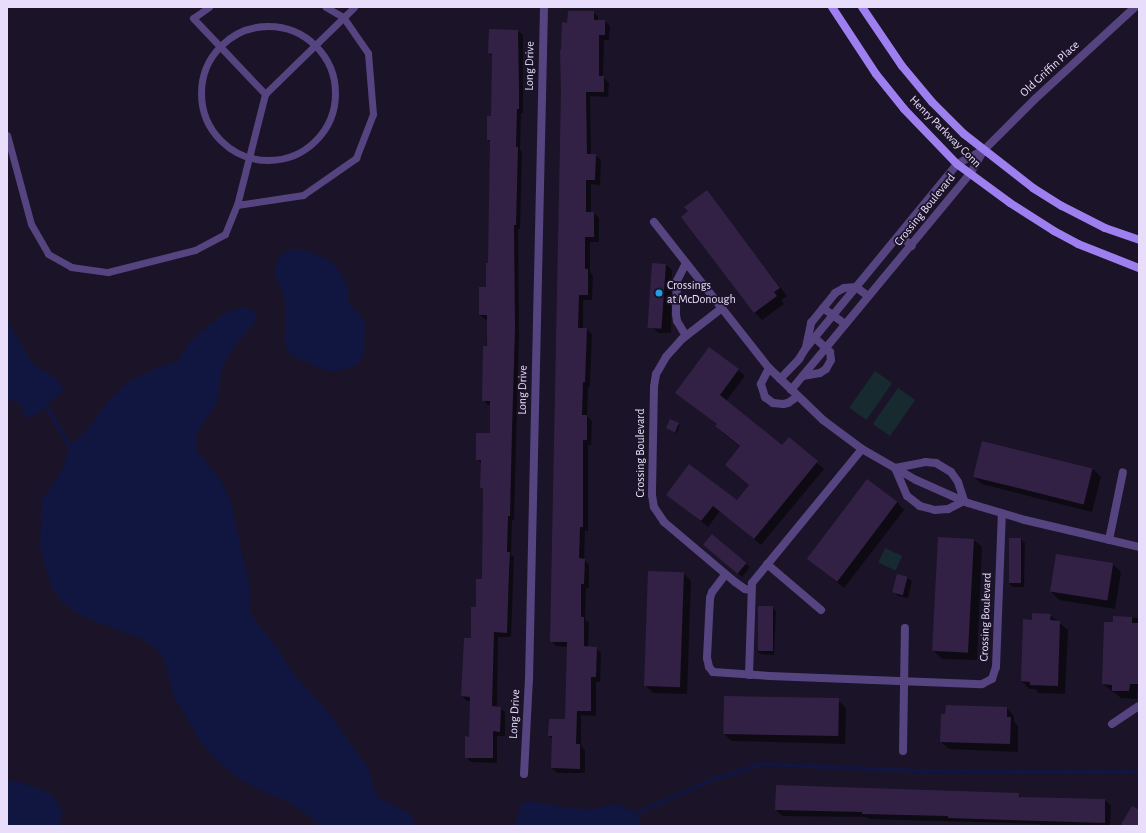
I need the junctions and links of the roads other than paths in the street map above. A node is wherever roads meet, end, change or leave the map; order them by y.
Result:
1 (210, 7) edge
2 (326, 7) edge
3 (354, 7) edge
4 (544, 7) edge
5 (832, 7) edge
6 (862, 7) edge
7 (1135, 7) edge
8 (343, 17) junction
9 (314, 44) junction
10 (220, 46) junction
11 (265, 94) junction
12 (7, 134) edge
13 (984, 150) junction
14 (248, 157) junction
15 (957, 164) junction
16 (970, 174) junction
17 (237, 205) junction
18 (654, 222) dead end
19 (900, 235) junction
20 (1139, 240) edge
21 (912, 246) junction
22 (686, 263) junction
23 (1139, 268) edge
24 (856, 287) junction
25 (868, 296) junction
26 (722, 308) junction
27 (823, 308) junction
28 (833, 316) junction
29 (845, 324) junction
30 (686, 336) junction
31 (815, 338) junction
32 (826, 347) junction
33 (806, 348) junction
34 (769, 368) junction
35 (803, 376) junction
36 (780, 379) junction
37 (794, 393) junction
38 (862, 449) junction
39 (895, 468) junction
40 (1123, 472) dead end
41 (964, 501) junction
42 (1002, 514) junction
43 (1110, 540) junction
44 (1139, 547) edge
45 (767, 564) junction
46 (725, 574) junction
47 (750, 590) junction
48 (821, 610) dead end
49 (905, 628) dead end
50 (749, 675) junction
51 (904, 681) junction
52 (1139, 706) edge
53 (1112, 724) dead end
54 (903, 751) dead end
55 (524, 774) dead end

1 - 10 lane
2 - 8 lane
3 - 8 lane
4 - 55 street, Long Drive
5 - 15 street, Henry Parkway Conn
6 - 13 street, Henry Parkway Conn
7 - 13 street, Old Griffin Place
8 - 9 lane
8 - 17 lane
9 - 10 lane
9 - 11 lane
9 - 14 lane
10 - 11 lane
10 - 14 lane
11 - 14 lane
12 - 17 lane
13 - 15 street, Crossing Boulevard
13 - 16 street, Crossing Boulevard
13 - 20 street, Henry Parkway Conn
14 - 17 lane
15 - 16 street, Henry Parkway Conn
15 - 19 street, Crossing Boulevard
16 - 21 street, Crossing Boulevard
16 - 23 street, Henry Parkway Conn
18 - 22 street
19 - 21 street
19 - 24 street, Crossing Boulevard
21 - 25 street, Crossing Boulevard
22 - 26 street
22 - 30 street
24 - 25 street
24 - 27 street, Crossing Boulevard
24 - 28 street, Crossing Boulevard
25 - 29 street, Crossing Boulevard
26 - 30 street, Crossing Boulevard
26 - 34 street
27 - 28 street
27 - 33 street, Crossing Boulevard
28 - 29 street
28 - 31 street, Crossing Boulevard
29 - 32 street, Crossing Boulevard
30 - 46 street, Crossing Boulevard
31 - 32 street
31 - 33 street, Crossing Boulevard
32 - 35 street, Crossing Boulevard
32 - 35 street
33 - 36 street, Crossing Boulevard
34 - 36 street
34 - 37 street, Crossing Boulevard
35 - 37 street, Crossing Boulevard
36 - 37 street
37 - 38 street
38 - 39 street
38 - 45 street
39 - 41 street
39 - 41 street
39 - 41 street
40 - 43 street
41 - 42 street
42 - 43 street
42 - 51 street, Crossing Boulevard
43 - 44 street
45 - 47 street
45 - 48 street
46 - 47 street, Crossing Boulevard
46 - 50 street, Crossing Boulevard
47 - 50 street
49 - 51 street
50 - 51 street, Crossing Boulevard
51 - 54 street
52 - 53 street

